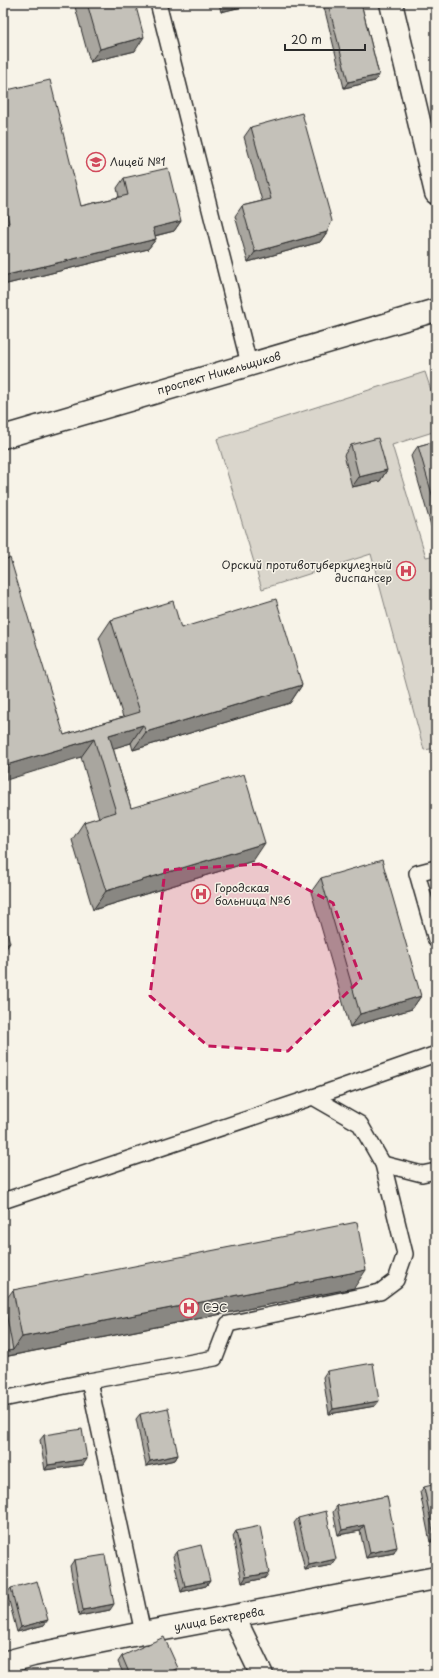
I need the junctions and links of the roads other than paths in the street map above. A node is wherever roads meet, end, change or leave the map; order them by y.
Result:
1 (158, 3) edge
2 (391, 3) edge
3 (436, 193) edge
4 (436, 310) edge
5 (249, 364) junction
6 (3, 436) edge
7 (436, 868) edge
8 (436, 940) edge
9 (436, 1054) edge
10 (313, 1097) junction
11 (383, 1164) junction
12 (436, 1171) edge
13 (3, 1201) edge
14 (89, 1380) junction
15 (7, 1399) edge
16 (436, 1578) edge
17 (234, 1617) junction
18 (143, 1633) junction
19 (3, 1663) edge
20 (262, 1675) edge

1 - 5 lane
2 - 3 street
4 - 5 street, проспект Никельщиков
5 - 6 street, проспект Никельщиков
7 - 8 lane
9 - 10 lane
10 - 11 lane
10 - 13 lane
11 - 12 lane
11 - 14 lane
14 - 15 lane
14 - 18 lane
16 - 17 street, улица Бехтерева
17 - 18 street, улица Бехтерева
17 - 20 street
18 - 19 street, улица Бехтерева

